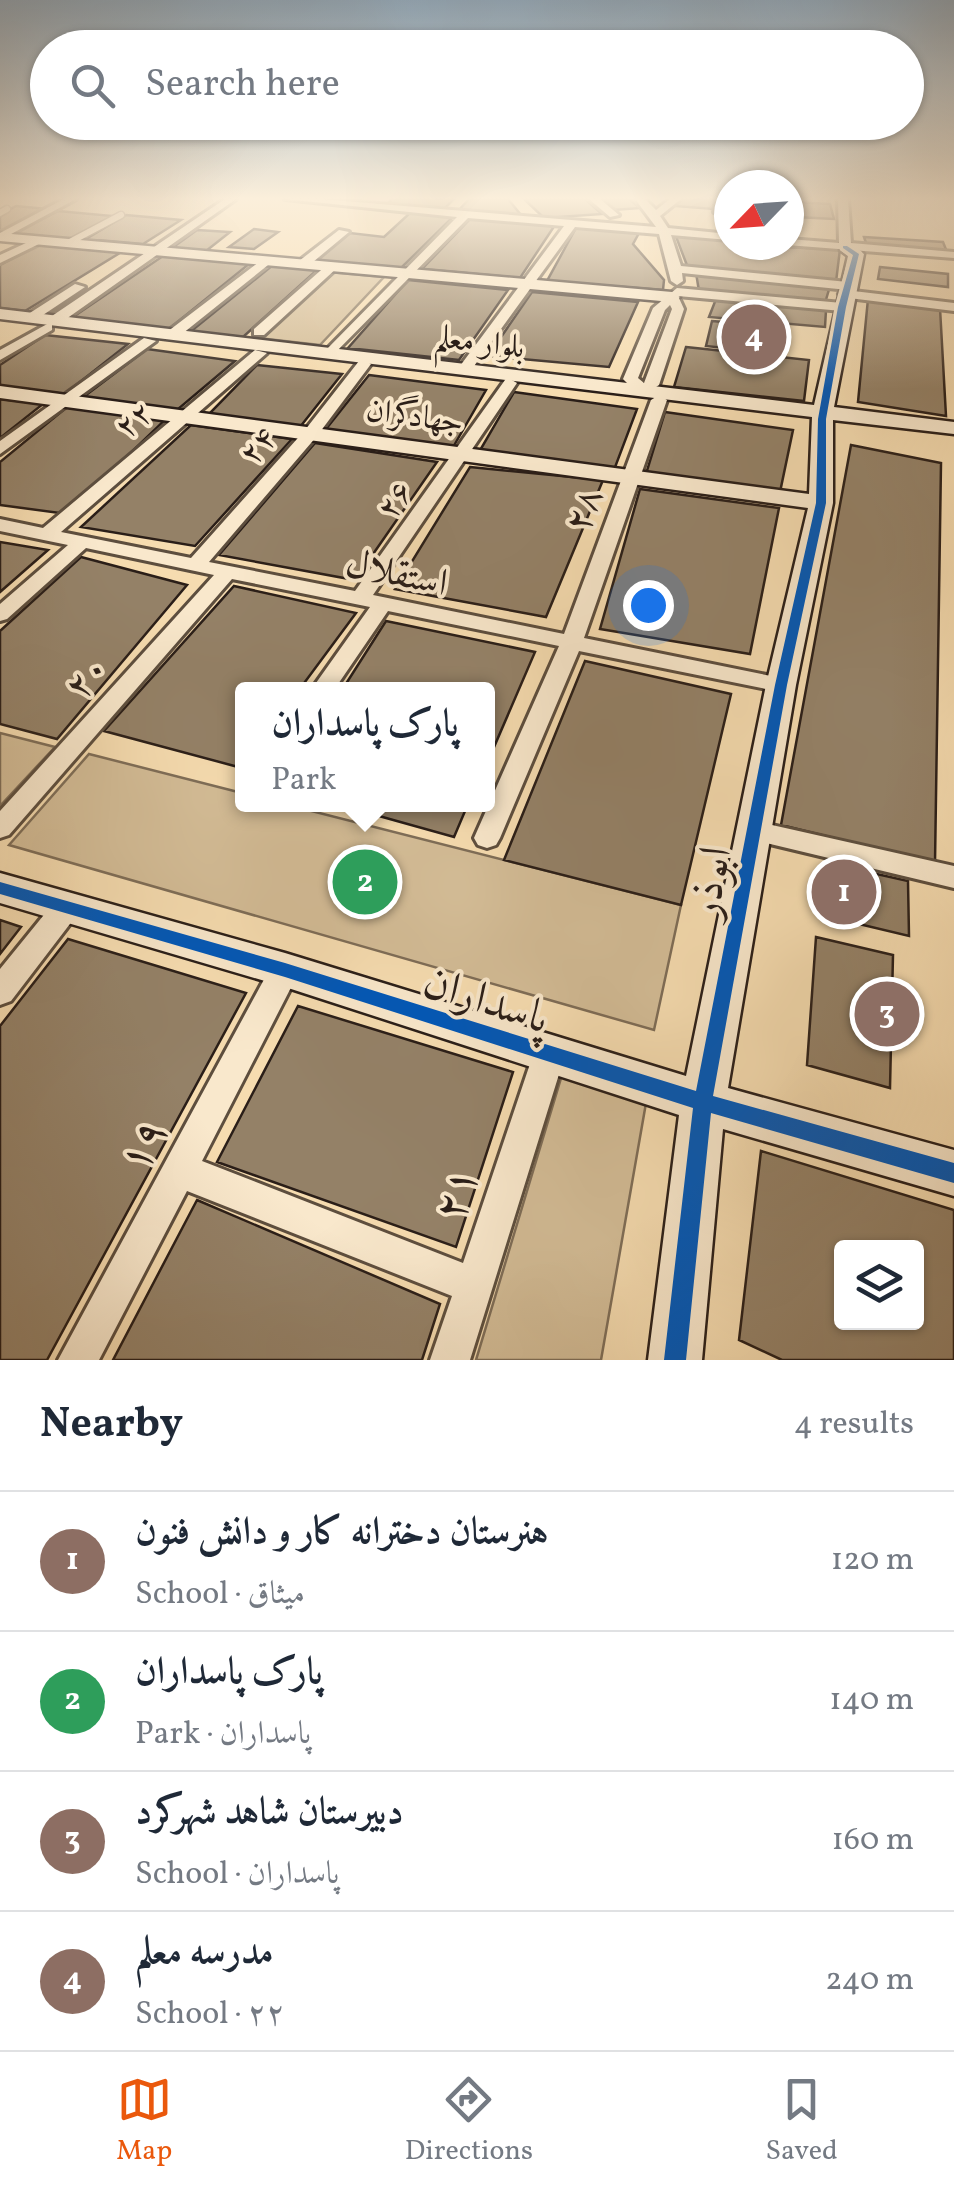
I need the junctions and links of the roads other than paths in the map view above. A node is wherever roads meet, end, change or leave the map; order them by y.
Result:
1 (120, 262) edge
2 (143, 262) edge
3 (265, 262) edge
4 (284, 262) edge
5 (415, 262) edge
6 (543, 262) edge
7 (674, 262) edge
8 (854, 262) edge
9 (302, 264) joint
10 (332, 267) junction
11 (676, 269) junction
12 (404, 273) junction
13 (527, 284) junction
14 (674, 294) junction
15 (845, 296) junction
16 (954, 306) edge
17 (0, 314) edge
18 (954, 318) edge
19 (30, 323) edge
20 (172, 335) junction
21 (149, 340) junction
22 (260, 342) junction
23 (300, 354) junction
24 (330, 354) junction
25 (0, 356) edge
26 (364, 364) junction
27 (464, 370) junction
28 (510, 382) junction
29 (0, 392) edge
30 (646, 396) junction
31 (65, 401) junction
32 (823, 416) junction
33 (188, 417) junction
34 (954, 432) edge
35 (311, 433) junction
36 (0, 449) edge
37 (462, 454) junction
38 (630, 477) junction
39 (821, 503) junction
40 (0, 525) edge
41 (46, 535) junction
42 (82, 542) junction
43 (196, 565) junction
44 (226, 573) junction
45 (371, 602) junction
46 (0, 615) edge
47 (572, 642) junction
48 (326, 682) edge
49 (781, 685) junction
50 (0, 828) edge
51 (754, 831) junction
52 (487, 838) dead end
53 (954, 877) edge
54 (0, 888) edge
55 (66, 908) junction
56 (284, 970) junction
57 (0, 992) edge
58 (549, 1055) junction
59 (703, 1102) junction
60 (181, 1171) junction
61 (954, 1172) edge
62 (474, 1286) junction
63 (684, 1356) edge
64 (78, 1360) edge
65 (450, 1360) edge

1 - 19 street
2 - 19 street
3 - 20 street
4 - 9 street
5 - 12 street
6 - 13 street
7 - 11 street
8 - 15 street, ابوذر
9 - 10 street
10 - 12 street
10 - 22 street, ۲۲
11 - 14 street
11 - 15 street
12 - 13 street
12 - 24 street
13 - 14 street
13 - 27 street
14 - 15 street
14 - 30 street
14 - 30 street
15 - 16 street
15 - 32 street, ابوذر
16 - 18 street
17 - 19 street, بلوار معلم
19 - 20 street, بلوار معلم
19 - 21 street, بلوار معلم
19 - 25 street
20 - 23 street, بلوار معلم
21 - 22 street, بلوار معلم
21 - 31 street
22 - 23 street, بلوار معلم
22 - 33 street, ۲۲
23 - 24 street, بلوار معلم
23 - 26 street, بلوار معلم
24 - 27 street, بلوار معلم
26 - 28 street, بلوار معلم
26 - 35 street, ۲۴
27 - 30 street, بلوار معلم
28 - 30 street, بلوار معلم
28 - 37 street, ۲۶
29 - 31 street, جهادگران
30 - 32 street, بلوار معلم
30 - 38 street, ۲۸
31 - 33 street, جهادگران
31 - 36 street
32 - 34 street, بلوار معلم
32 - 39 street, ابوذر
33 - 35 street, جهادگران
33 - 41 street, ۲۲
35 - 37 street, جهادگران
35 - 43 street, ۲۴
37 - 38 street, جهادگران
37 - 45 street, ۲۶
38 - 39 street, جهادگران
38 - 47 street, ۲۸
39 - 49 street, ابوذر
40 - 41 street, استقلال
41 - 42 street, استقلال
42 - 43 street, استقلال
42 - 46 street
43 - 44 street, استقلال
44 - 45 street, استقلال
44 - 50 street, ۲۰
45 - 47 street, استقلال
45 - 48 street
47 - 49 street, استقلال
47 - 52 street
49 - 51 street, ابوذر
51 - 53 street
51 - 59 street, ابوذر
54 - 55 street, پاسداران
55 - 56 street, پاسداران
55 - 57 street
56 - 58 street, پاسداران
56 - 60 street, ۱۹
58 - 59 street, پاسداران
58 - 62 street, ۲۱
59 - 61 street, پاسداران
59 - 63 street, ابوذر
60 - 62 street
60 - 64 street, ۱۹
62 - 65 street, ۲۱

